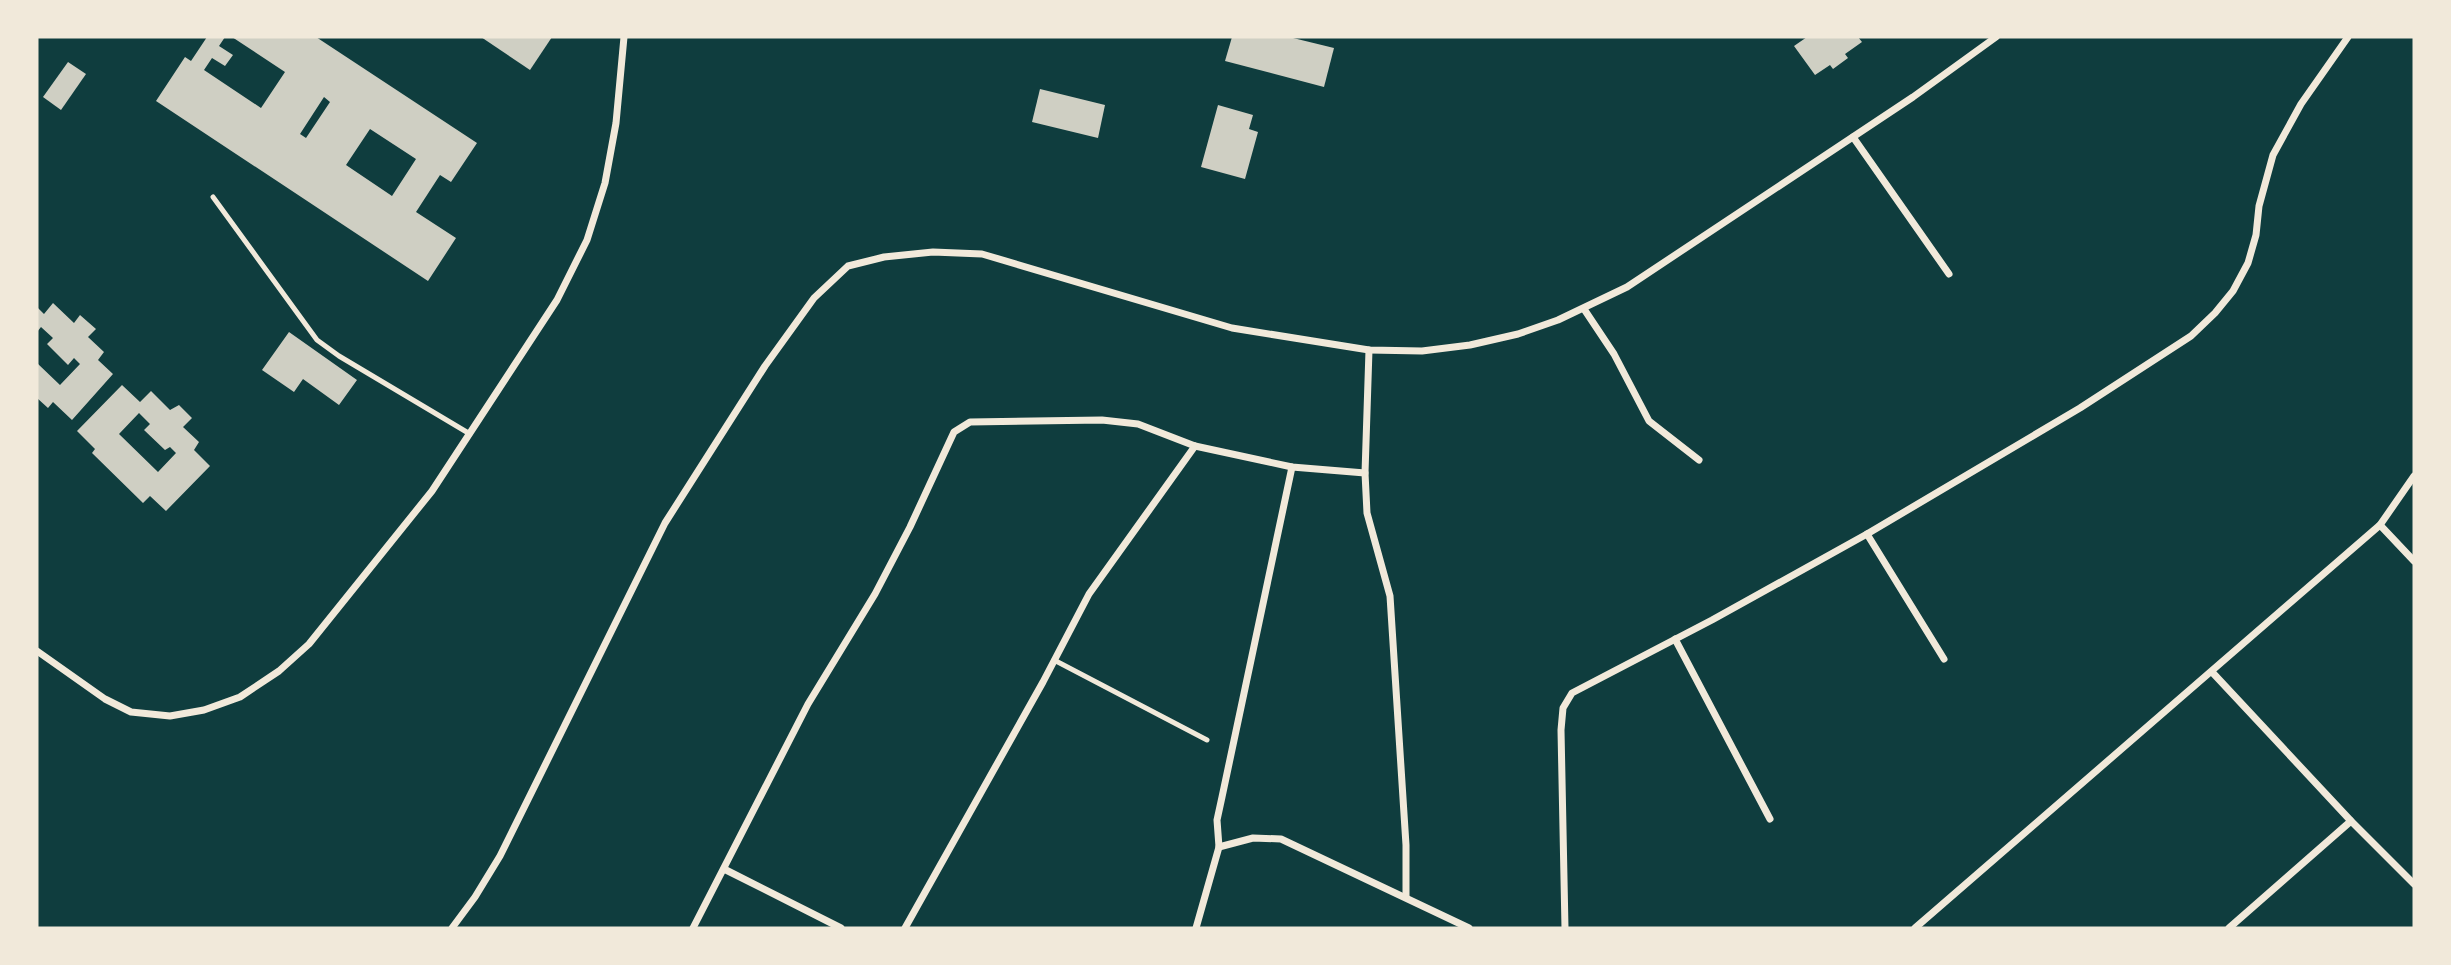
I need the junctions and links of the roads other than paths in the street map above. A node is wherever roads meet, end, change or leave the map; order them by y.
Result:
1 (624, 37) edge
2 (1996, 37) edge
3 (2348, 37) edge
4 (1853, 137) junction
5 (213, 197) dead end
6 (1949, 274) dead end
7 (1584, 309) junction
8 (1369, 350) junction
9 (470, 434) junction
10 (1195, 446) junction
11 (1699, 460) dead end
12 (1292, 467) junction
13 (1365, 473) junction
14 (2414, 475) edge
15 (2380, 525) junction
16 (1867, 534) junction
17 (2414, 561) edge
18 (1675, 639) junction
19 (37, 651) edge
20 (1944, 659) dead end
21 (1054, 660) junction
22 (2212, 672) junction
23 (1208, 740) dead end
24 (1770, 819) dead end
25 (2351, 821) junction
26 (1219, 847) junction
27 (724, 869) junction
28 (2414, 884) edge
29 (1406, 897) junction
30 (452, 928) edge
31 (693, 928) edge
32 (841, 928) edge
33 (905, 928) edge
34 (1196, 928) edge
35 (1469, 928) edge
36 (1565, 928) edge
37 (1915, 928) edge
38 (2229, 928) edge

1 - 9 street
2 - 4 street
3 - 16 street
4 - 6 street
4 - 7 street
5 - 9 lane
7 - 8 street
7 - 11 street
8 - 13 street
8 - 30 street
9 - 19 street
10 - 12 street
10 - 21 street
10 - 27 street
12 - 13 street
12 - 26 street
13 - 29 street
14 - 15 street
15 - 17 street
15 - 22 street
16 - 18 street
16 - 20 street
18 - 24 street
18 - 36 street
21 - 23 lane
21 - 33 street
22 - 25 street
22 - 37 street
25 - 28 street
25 - 38 street
26 - 29 street
26 - 34 street
27 - 31 street
27 - 32 street
29 - 35 street

